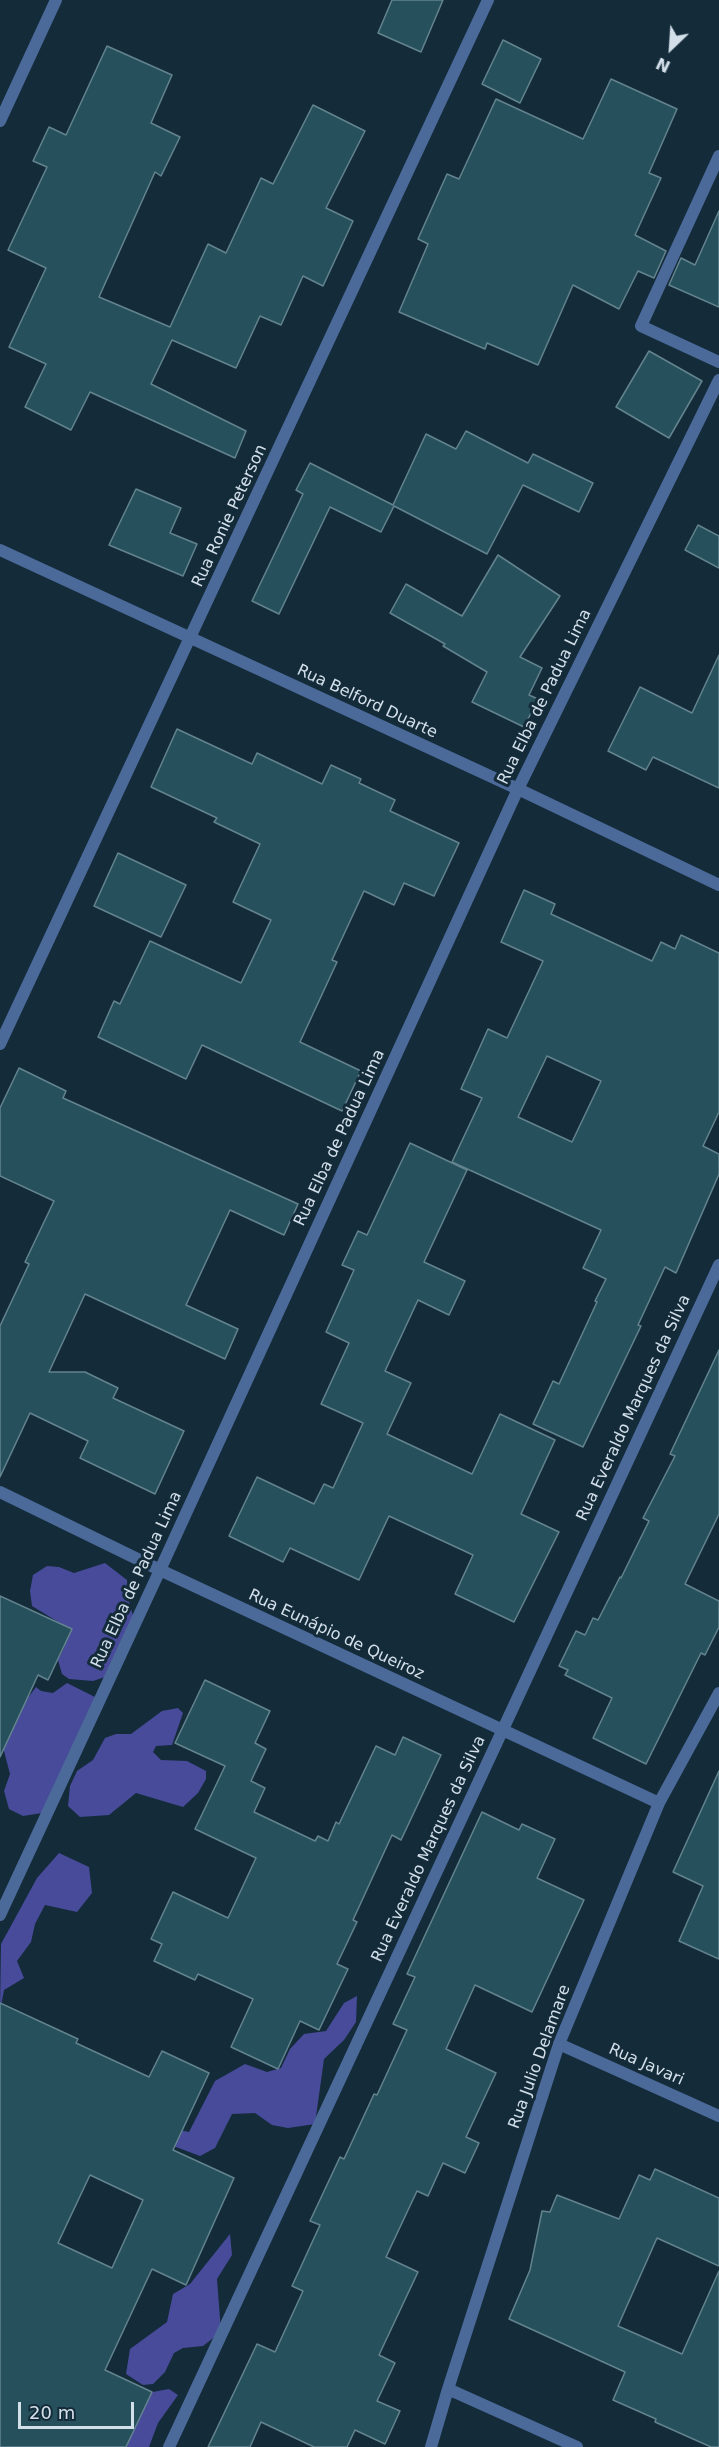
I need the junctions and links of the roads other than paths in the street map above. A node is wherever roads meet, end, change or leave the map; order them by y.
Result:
1 (56, 0) edge
2 (488, 0) edge
3 (0, 121) edge
4 (719, 156) edge
5 (719, 362) edge
6 (719, 380) edge
7 (0, 550) edge
8 (191, 639) junction
9 (518, 789) junction
10 (719, 885) edge
11 (0, 1044) edge
12 (719, 1265) edge
13 (0, 1492) edge
14 (160, 1570) junction
15 (718, 1695) edge
16 (502, 1731) junction
17 (659, 1803) junction
18 (0, 1915) edge
19 (559, 2044) junction
20 (719, 2116) edge
21 (448, 2389) junction
22 (169, 2447) edge
23 (432, 2447) edge
24 (577, 2447) edge

1 - 3 street
2 - 8 street, Rua Ronie Peterson
4 - 5 street
6 - 9 street, Rua Elba de Padua Lima
7 - 8 street, Rua Belford Duarte
8 - 9 street, Rua Belford Duarte
8 - 11 street, Rua Ronie Peterson
9 - 10 street, Rua Belford Duarte
9 - 14 street, Rua Elba de Padua Lima
12 - 16 street, Rua Everaldo Marques da Silva
13 - 14 street, Rua Eunápio de Queiroz
14 - 16 street, Rua Eunápio de Queiroz
14 - 18 street, Rua Elba de Padua Lima
15 - 17 street, Rua Julio Delamare
16 - 17 street, Rua Eunápio de Queiroz
16 - 22 street, Rua Everaldo Marques da Silva
17 - 19 street, Rua Julio Delamare
19 - 20 street, Rua Javari
19 - 21 street, Rua Julio Delamare
21 - 23 street, Rua Julio Delamare
21 - 24 street

